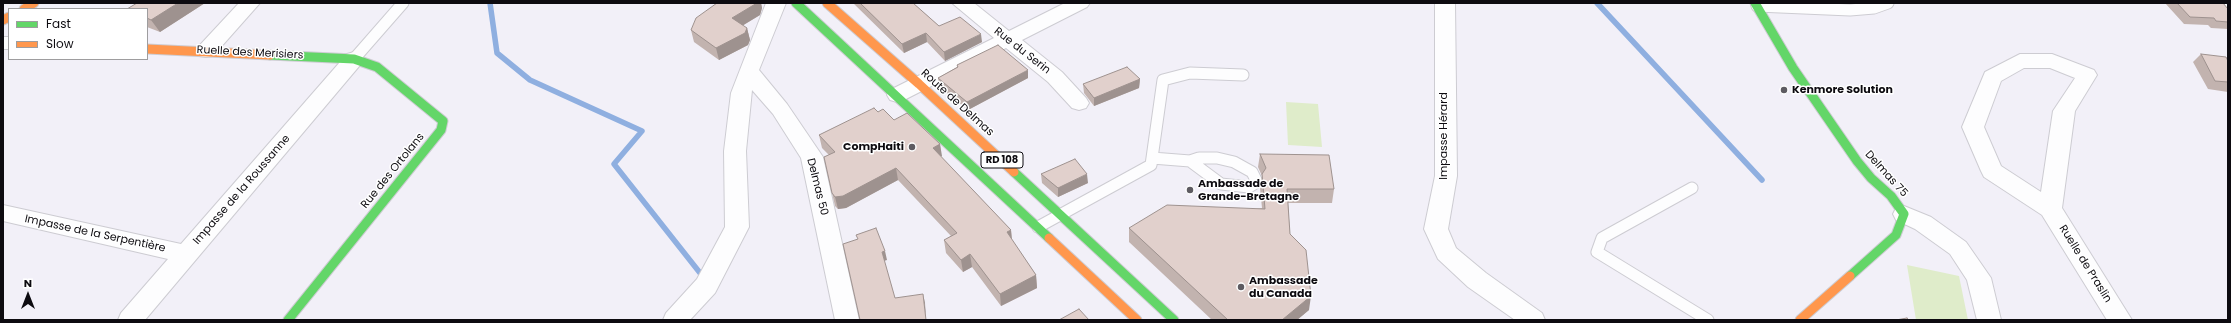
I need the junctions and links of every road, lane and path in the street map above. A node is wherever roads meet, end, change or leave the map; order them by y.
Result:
1 (250, 3) edge
2 (403, 3) edge
3 (776, 3) edge
4 (796, 3) edge
5 (827, 3) edge
6 (962, 3) edge
7 (1080, 3) edge
8 (1445, 3) edge
9 (1888, 3) edge
10 (1756, 4) edge
11 (1006, 39) junction
12 (148, 48) edge
13 (206, 51) junction
14 (354, 59) junction
15 (748, 71) junction
16 (1243, 75) dead end
17 (919, 84) junction
18 (897, 96) junction
19 (1080, 103) dead end
20 (1152, 158) junction
21 (1190, 161) junction
22 (1692, 188) dead end
23 (2050, 209) junction
24 (3, 213) edge
25 (1904, 214) junction
26 (1062, 216) junction
27 (1038, 228) junction
28 (186, 254) junction
29 (130, 320) edge
30 (288, 320) edge
31 (675, 320) edge
32 (847, 320) edge
33 (1137, 320) edge
34 (1174, 320) edge
35 (1533, 320) edge
36 (1708, 320) edge
37 (1800, 320) edge
38 (1989, 320) edge
39 (2120, 320) edge

1 - 13 street
2 - 14 lane
3 - 15 street
4 - 18 street, RD 108
5 - 17 street, Route de Delmas / RD 108
6 - 11 street, Rue du Serin
7 - 11 street
8 - 35 street, Impasse Hérard
9 - 10 lane
10 - 25 street, Delmas 75
11 - 17 street
11 - 19 street, Rue du Serin
12 - 13 street, Ruelle des Merisiers
13 - 14 street, Ruelle des Merisiers
14 - 28 street, Impasse de la Roussanne
14 - 30 street, Rue des Ortolans
15 - 31 street
15 - 32 street, Delmas 50
16 - 20 lane
17 - 18 street
17 - 26 street, Route de Delmas / RD 108
18 - 27 street, RD 108
20 - 21 lane
20 - 26 lane
21 - 21 lane
22 - 36 lane
23 - 23 street
23 - 39 street, Ruelle de Praslin
24 - 28 street, Impasse de la Serpentière
25 - 37 street, Delmas 75
25 - 38 street
26 - 27 lane
26 - 34 street, Route de Delmas / RD 108
27 - 33 street, RD 108
28 - 29 street, Impasse de la Roussanne

